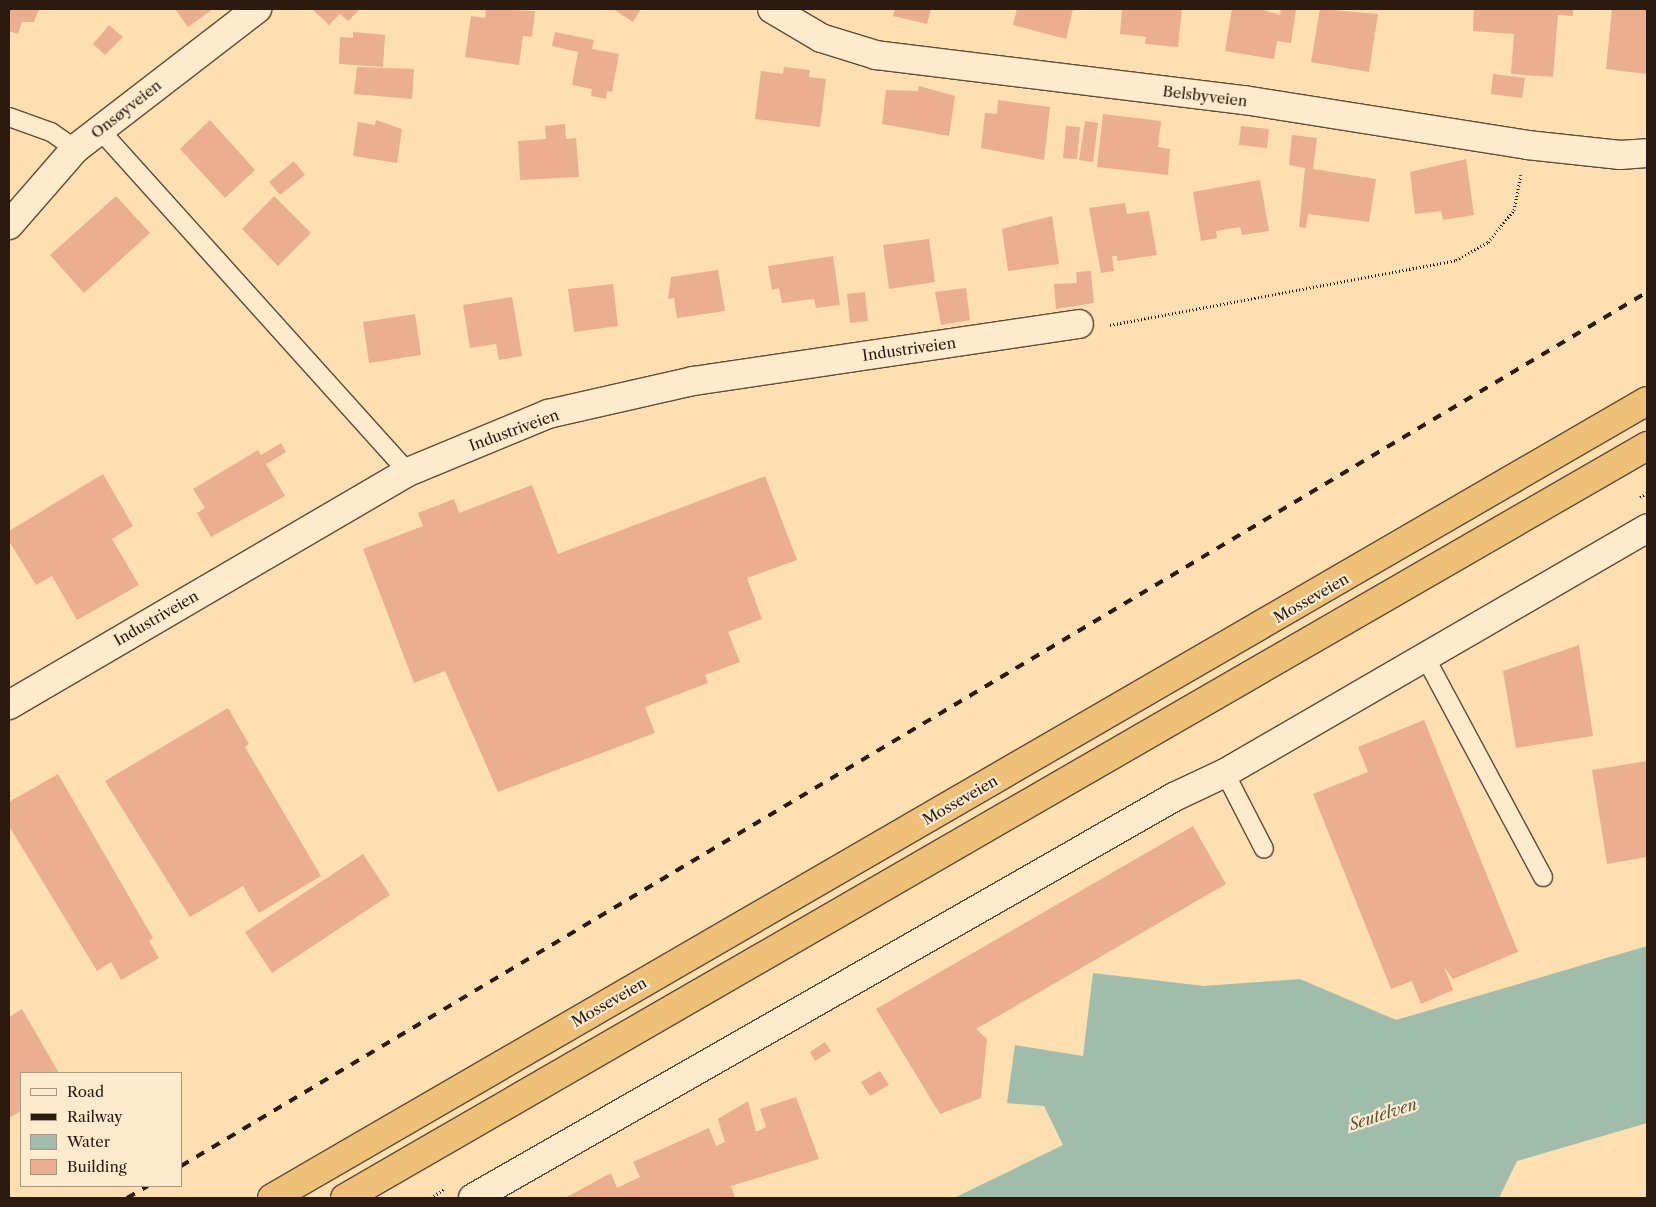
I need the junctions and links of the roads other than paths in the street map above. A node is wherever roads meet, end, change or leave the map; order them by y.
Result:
1 (258, 9) edge
2 (772, 9) edge
3 (9, 117) edge
4 (99, 129) junction
5 (75, 149) junction
6 (1647, 153) edge
7 (9, 225) edge
8 (1079, 324) road end
9 (1647, 401) edge
10 (1647, 446) edge
11 (408, 472) junction
12 (1647, 528) edge
13 (1424, 655) junction
14 (9, 705) edge
15 (1225, 773) junction
16 (1264, 849) dead end
17 (1543, 877) dead end
18 (272, 1198) edge
19 (345, 1198) edge
20 (473, 1198) edge

1 - 4 street, Onsøyveien
2 - 6 street, Belsbyveien
3 - 5 lane
4 - 5 street, Onsøyveien
4 - 11 lane
5 - 7 street, Onsøyveien
8 - 11 street, Industriveien
9 - 18 highway, Mosseveien
10 - 19 highway
11 - 14 street, Industriveien
12 - 13 street
13 - 15 street
13 - 17 lane
15 - 16 lane
15 - 20 street

